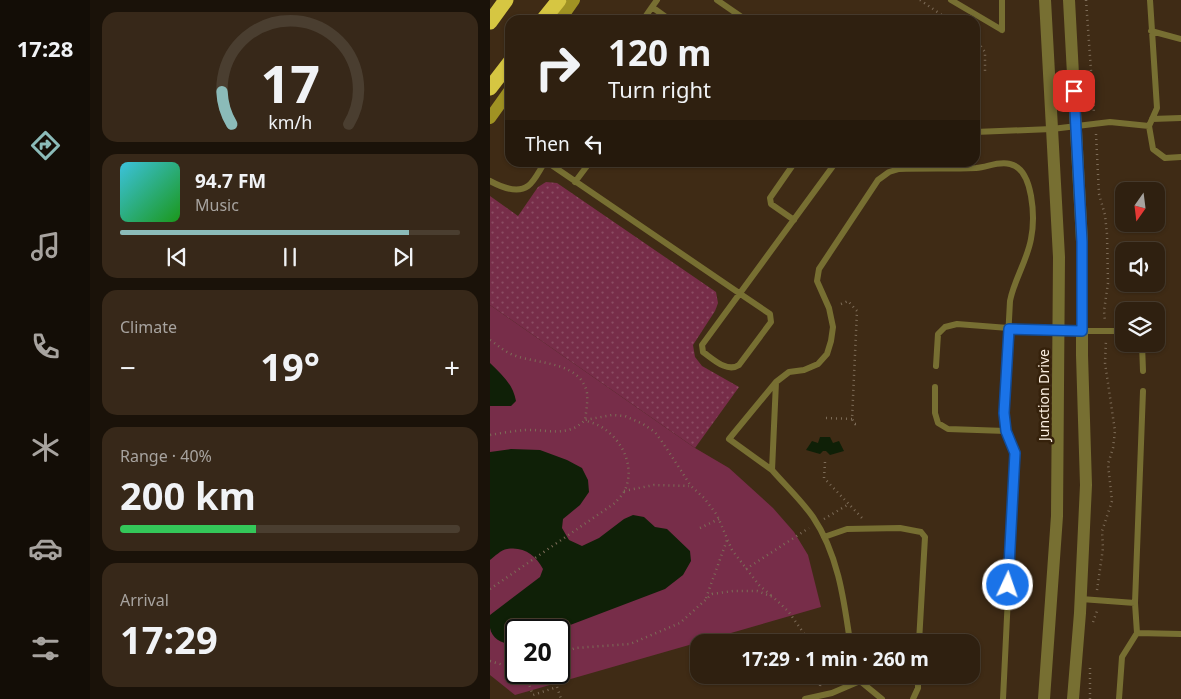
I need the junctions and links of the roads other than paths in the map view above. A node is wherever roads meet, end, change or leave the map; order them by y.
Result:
1 (506, 0) edge
2 (559, 0) edge
3 (574, 0) edge
4 (657, 0) edge
5 (717, 0) edge
6 (951, 0) edge
7 (1002, 0) edge
8 (1045, 0) edge
9 (1069, 0) edge
10 (1150, 0) edge
11 (652, 7) junction
12 (547, 15) edge
13 (564, 15) edge
14 (646, 15) edge
15 (663, 15) edge
16 (739, 15) edge
17 (976, 15) edge
18 (980, 17) edge
19 (490, 22) edge
20 (1151, 31) junction
21 (1181, 39) edge
22 (505, 68) edge
23 (490, 88) edge
24 (505, 97) edge
25 (490, 118) edge
26 (1181, 118) edge
27 (1152, 119) junction
28 (1149, 126) junction
29 (1076, 127) junction
30 (1052, 129) junction
31 (980, 132) edge
32 (1181, 157) edge
33 (542, 167) edge
34 (553, 167) edge
35 (586, 167) edge
36 (792, 167) edge
37 (832, 167) edge
38 (980, 167) edge
39 (980, 167) edge
40 (490, 181) edge
41 (575, 182) junction
42 (794, 220) junction
43 (739, 293) junction
44 (1009, 329) junction
45 (1058, 331) junction
46 (1082, 331) junction
47 (1115, 332) edge
48 (1142, 352) edge
49 (936, 366) dead end
50 (1143, 371) dead end
51 (776, 382) junction
52 (935, 387) dead end
53 (1143, 391) dead end
54 (1006, 431) junction
55 (772, 470) junction
56 (824, 537) junction
57 (1081, 599) junction
58 (1135, 603) junction
59 (1136, 633) junction
60 (849, 634) edge
61 (919, 634) edge
62 (1181, 634) edge
63 (850, 684) edge
64 (866, 684) edge
65 (918, 684) edge
66 (832, 696) edge
67 (804, 699) edge
68 (882, 699) edge
69 (913, 699) edge
70 (1002, 699) edge
71 (1044, 699) edge
72 (1073, 699) edge
73 (1119, 699) edge

1 - 19 highway
2 - 12 highway
3 - 13 main road
4 - 11 lane
5 - 16 lane
6 - 17 lane
7 - 18 lane
8 - 30 street, Junction Drive
9 - 29 street
10 - 20 lane
11 - 14 lane
11 - 15 lane
20 - 21 lane
20 - 27 lane
22 - 23 highway
24 - 25 main road
26 - 27 lane
27 - 28 lane
28 - 29 lane
28 - 32 lane
29 - 30 lane
29 - 46 street
30 - 31 lane
30 - 45 street, Junction Drive
33 - 40 lane
34 - 41 lane
35 - 41 lane
36 - 42 lane
37 - 42 lane
38 - 44 lane
39 - 51 lane
41 - 43 lane
42 - 43 lane
43 - 43 lane
44 - 45 lane
44 - 49 lane
44 - 54 lane
45 - 46 lane
45 - 71 street, Junction Drive
46 - 47 lane
46 - 57 street
48 - 50 lane
51 - 55 lane
51 - 55 lane
52 - 54 lane
53 - 58 lane
54 - 70 lane
55 - 56 lane
56 - 60 lane
56 - 61 lane
57 - 58 lane
57 - 72 street
58 - 59 lane
59 - 62 lane
59 - 73 lane
63 - 66 lane
64 - 68 lane
65 - 69 lane
66 - 67 lane

